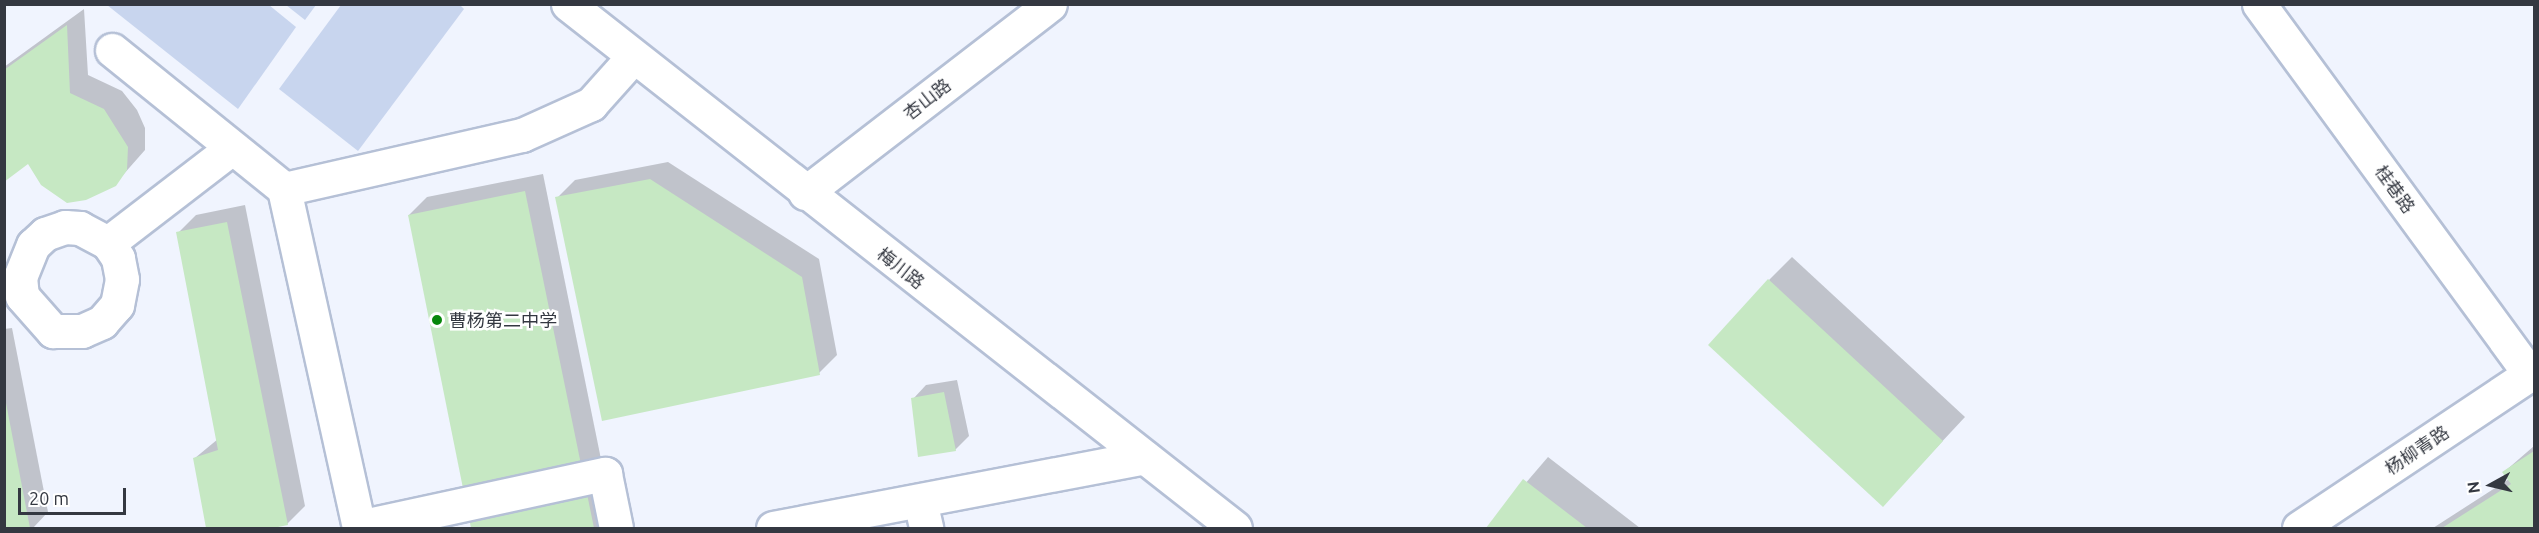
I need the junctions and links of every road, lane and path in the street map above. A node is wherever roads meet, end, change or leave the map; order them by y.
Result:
1 (568, 4) edge
2 (1050, 4) edge
3 (2259, 4) edge
4 (112, 50) dead end
5 (633, 57) junction
6 (232, 148) junction
7 (284, 189) junction
8 (805, 193) junction
9 (108, 243) dead end
10 (2532, 373) edge
11 (1144, 457) junction
12 (923, 515) edge
13 (616, 528) edge
14 (773, 528) edge
15 (1235, 528) edge
16 (2299, 528) edge

1 - 5 street, 梅川路
2 - 8 street, 杏山路
3 - 10 street, 桂巷路
4 - 6 street
5 - 7 street
5 - 8 street, 梅川路
6 - 7 street
6 - 9 street
7 - 13 street
8 - 11 street, 梅川路
10 - 16 street, 杨柳青路
11 - 12 street
11 - 15 street, 梅川路
12 - 14 street

